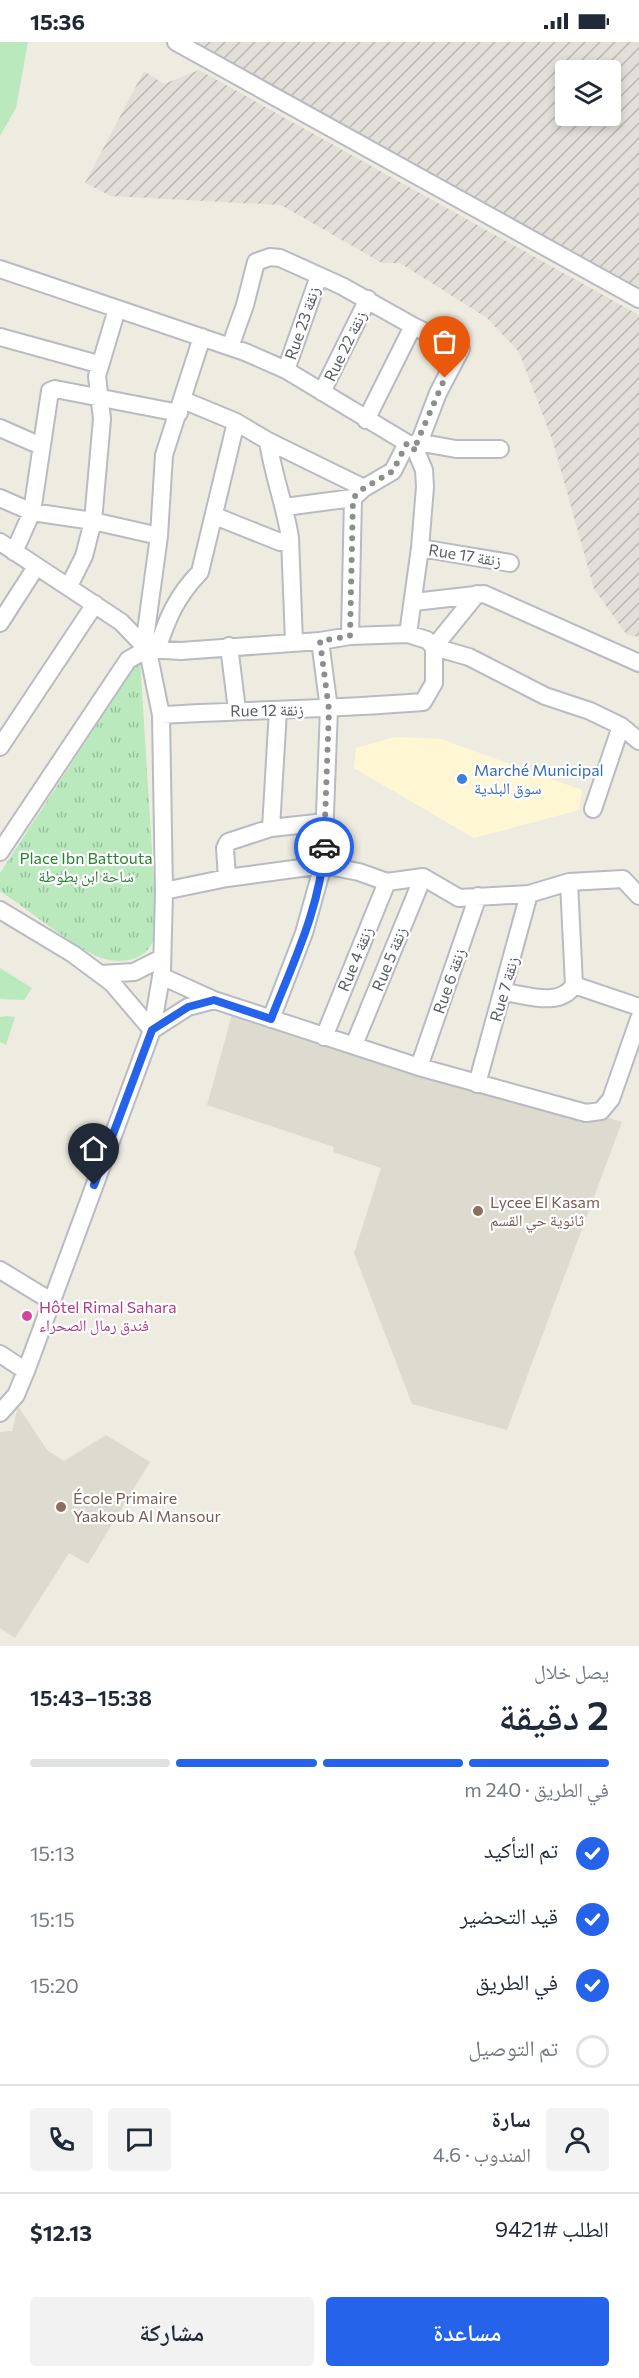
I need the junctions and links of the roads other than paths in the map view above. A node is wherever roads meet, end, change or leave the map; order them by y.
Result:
1 (176, 42) edge
2 (0, 269) edge
3 (319, 276) junction
4 (639, 299) edge
5 (368, 300) junction
6 (117, 309) junction
7 (413, 326) junction
8 (0, 337) edge
9 (202, 338) junction
10 (237, 349) junction
11 (98, 364) junction
12 (286, 370) junction
13 (322, 392) junction
14 (99, 397) junction
15 (181, 407) junction
16 (366, 420) junction
17 (236, 422) junction
18 (0, 428) edge
19 (268, 441) junction
20 (413, 445) junction
21 (41, 446) junction
22 (501, 449) dead end
23 (358, 493) junction
24 (0, 498) edge
25 (285, 507) junction
26 (32, 512) junction
27 (215, 516) junction
28 (93, 521) junction
29 (159, 536) junction
30 (290, 538) junction
31 (0, 542) edge
32 (420, 548) junction
33 (14, 552) junction
34 (510, 562) dead end
35 (36, 567) junction
36 (69, 586) junction
37 (477, 594) junction
38 (414, 602) junction
39 (95, 604) junction
40 (0, 623) edge
41 (408, 634) junction
42 (350, 636) junction
43 (320, 641) junction
44 (294, 642) junction
45 (229, 646) junction
46 (434, 647) junction
47 (149, 648) junction
48 (639, 663) edge
49 (237, 710) junction
50 (278, 710) junction
51 (329, 710) junction
52 (161, 715) junction
53 (621, 726) junction
54 (639, 741) edge
55 (0, 747) edge
56 (593, 809) dead end
57 (325, 822) junction
58 (271, 828) junction
59 (0, 852) edge
60 (323, 865) junction
61 (423, 877) junction
62 (227, 878) junction
63 (387, 882) junction
64 (569, 882) junction
65 (164, 891) junction
66 (529, 894) junction
67 (478, 896) junction
68 (639, 896) edge
69 (0, 910) edge
70 (162, 958) junction
71 (101, 974) junction
72 (161, 976) junction
73 (574, 985) junction
74 (504, 992) junction
75 (214, 1000) junction
76 (639, 1007) edge
77 (271, 1019) junction
78 (639, 1019) edge
79 (152, 1030) junction
80 (324, 1036) junction
81 (356, 1040) dead end
82 (419, 1067) junction
83 (477, 1084) junction
84 (0, 1270) edge
85 (51, 1301) junction
86 (0, 1354) edge
87 (26, 1371) junction
88 (0, 1413) edge

1 - 4 street
2 - 6 street
3 - 5 street
3 - 10 street
3 - 12 street, Rue 23 زنقة
5 - 7 street
5 - 13 street, Rue 22 زنقة
6 - 9 street
6 - 11 street
7 - 16 street
7 - 20 street
8 - 11 street
9 - 10 street
9 - 15 street
10 - 12 street
11 - 14 street
12 - 13 street
13 - 16 street
14 - 15 street
14 - 21 street
14 - 28 street
15 - 17 street
15 - 29 street
16 - 20 street
17 - 19 street
17 - 27 street
18 - 21 street
19 - 23 street
19 - 25 street
20 - 22 street
20 - 23 street
20 - 32 street
21 - 26 street
23 - 25 street
23 - 42 street
24 - 26 street
25 - 30 street
26 - 28 street
26 - 33 street
27 - 30 street
27 - 47 street
28 - 29 street
28 - 36 street
29 - 47 street
30 - 44 street
31 - 33 street
32 - 34 street, Rue 17 زنقة
32 - 38 street
33 - 35 street
35 - 36 street
35 - 40 street
36 - 39 street
37 - 38 street
37 - 46 street
37 - 48 street
38 - 41 street
39 - 47 street
39 - 55 street
41 - 42 street
41 - 46 street
42 - 43 street
43 - 44 street
43 - 51 street
44 - 45 street
45 - 47 street
45 - 49 street
46 - 51 street, Rue 12 زنقة
46 - 53 street
47 - 52 street
47 - 59 street
49 - 50 street, Rue 12 زنقة
49 - 52 street, Rue 12 زنقة
50 - 51 street, Rue 12 زنقة
50 - 58 street
51 - 57 street
52 - 65 street
53 - 54 street
53 - 56 street
57 - 58 street
57 - 60 street
58 - 62 street
60 - 62 street
60 - 63 street
60 - 77 street
61 - 63 street
61 - 67 street
61 - 81 street, Rue 5 زنقة
62 - 65 street
63 - 80 street, Rue 4 زنقة
64 - 66 street
64 - 68 street
64 - 73 street
65 - 70 street
66 - 67 street
66 - 74 street, Rue 7 زنقة
67 - 82 street, Rue 6 زنقة
69 - 71 street
70 - 71 street
70 - 72 street
71 - 79 street
72 - 75 street
72 - 79 street
73 - 74 street
73 - 76 street
74 - 83 street, Rue 7 زنقة
75 - 77 street
75 - 79 street
77 - 80 street
78 - 83 street
79 - 85 street
80 - 82 street
82 - 83 street
84 - 85 street
85 - 87 street
86 - 87 street
87 - 88 street

